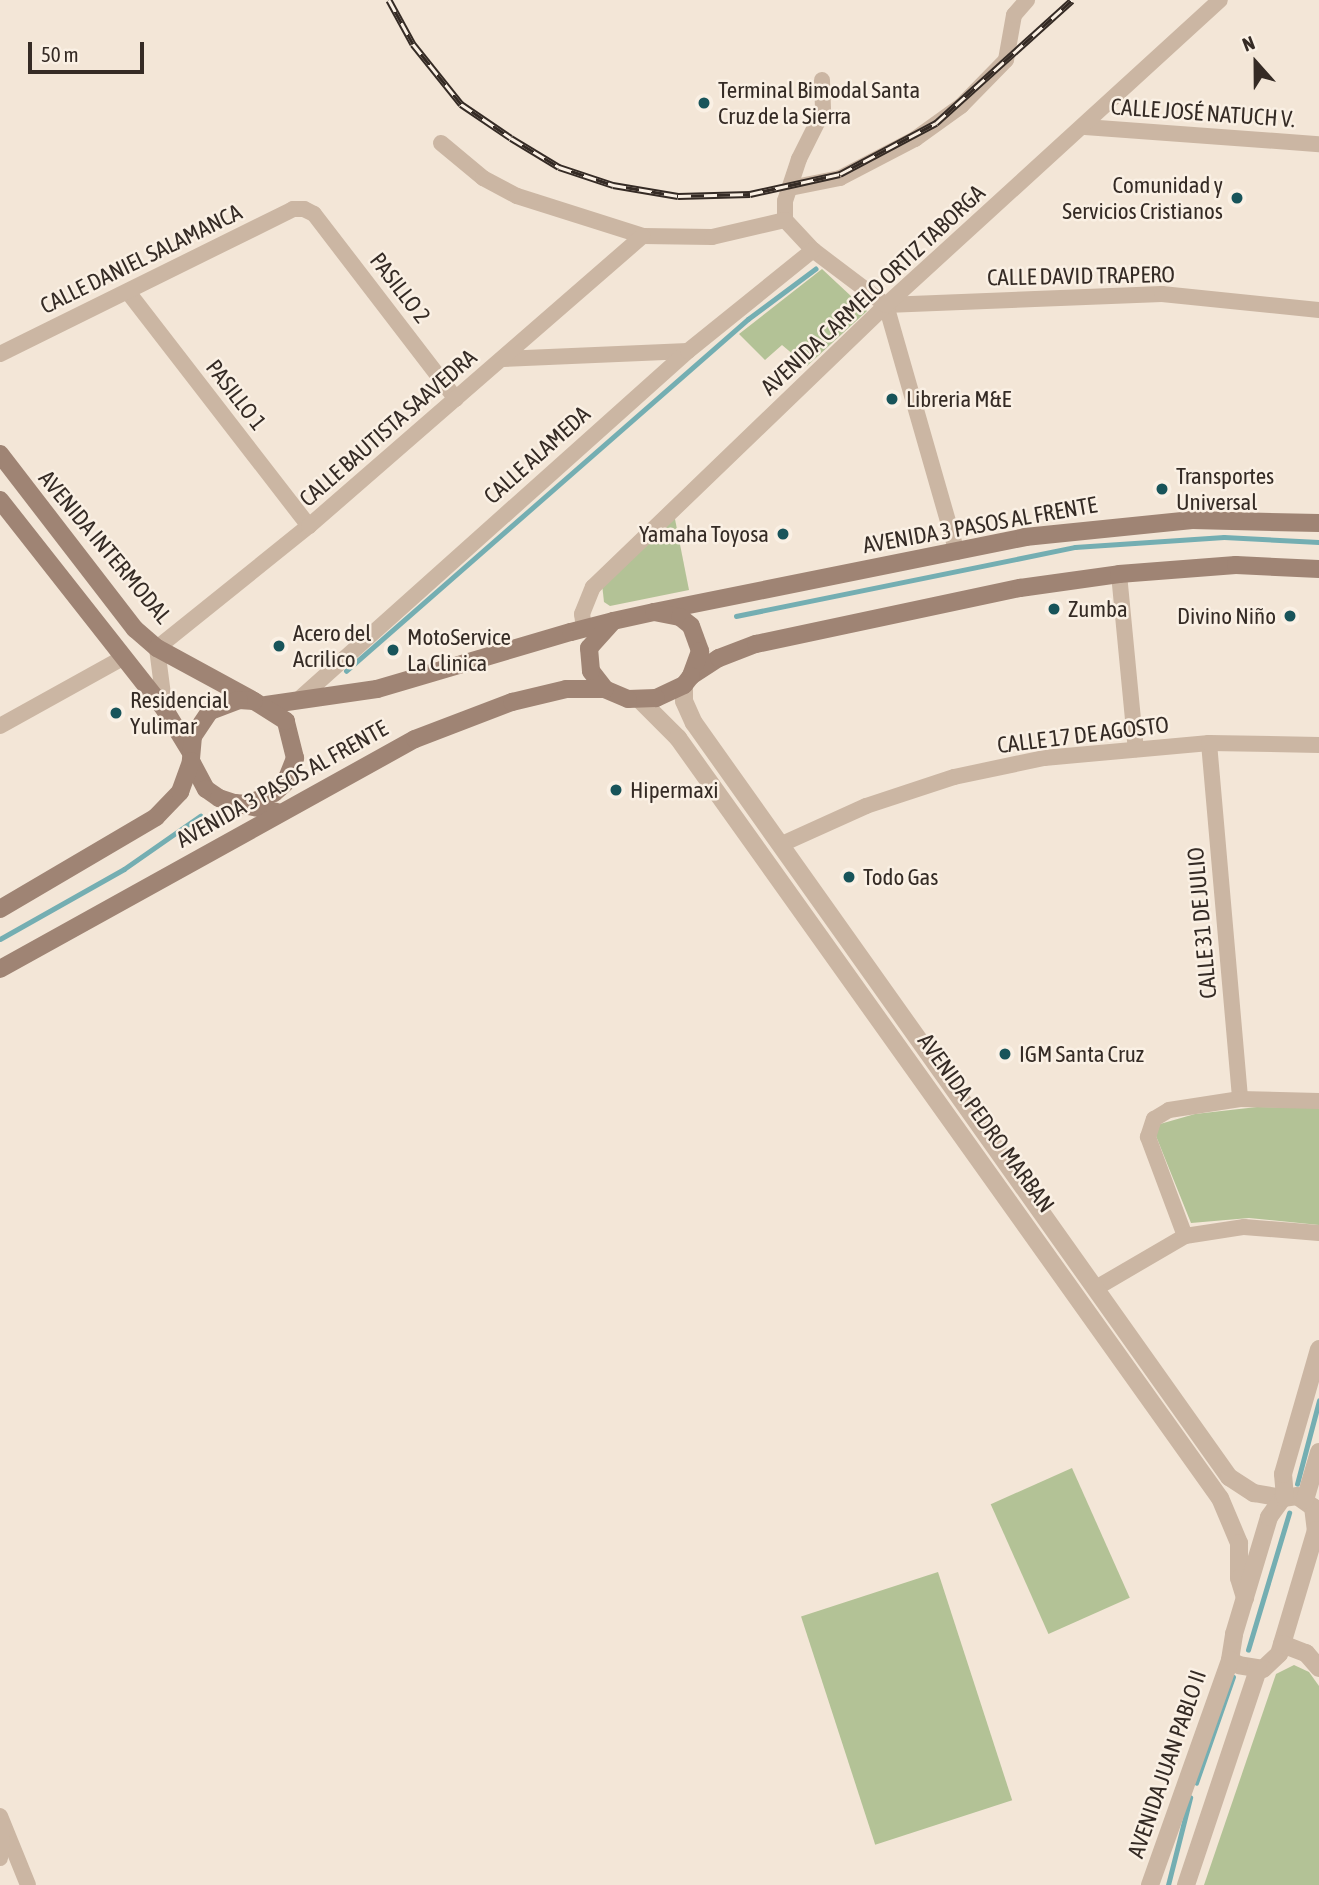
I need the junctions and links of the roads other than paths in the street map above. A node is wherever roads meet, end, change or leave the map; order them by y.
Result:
1 (1027, 0) edge
2 (1220, 0) edge
3 (821, 80) dead end
4 (1085, 127) junction
5 (441, 143) dead end
6 (1319, 144) edge
7 (790, 188) junction
8 (304, 209) joint
9 (785, 220) junction
10 (643, 236) junction
11 (813, 250) junction
12 (128, 292) junction
13 (886, 305) junction
14 (1319, 310) edge
15 (688, 351) junction
16 (0, 354) edge
17 (503, 359) junction
18 (456, 399) junction
19 (0, 454) edge
20 (0, 500) edge
21 (1319, 523) edge
22 (309, 526) junction
23 (957, 552) junction
24 (1319, 569) edge
25 (1119, 574) junction
26 (654, 612) junction
27 (613, 621) junction
28 (584, 628) junction
29 (157, 648) junction
30 (121, 659) junction
31 (687, 680) junction
32 (605, 689) junction
33 (640, 700) junction
34 (297, 701) junction
35 (260, 703) junction
36 (165, 710) junction
37 (0, 726) edge
38 (1209, 743) junction
39 (1319, 746) edge
40 (1136, 749) junction
41 (191, 756) junction
42 (292, 771) junction
43 (233, 803) junction
44 (277, 812) junction
45 (782, 844) junction
46 (0, 909) edge
47 (0, 969) edge
48 (1240, 1099) junction
49 (1319, 1101) edge
50 (1319, 1233) edge
51 (1185, 1236) junction
52 (1096, 1288) junction
53 (1319, 1349) edge
54 (1319, 1452) edge
55 (1284, 1498) junction
56 (1305, 1500) junction
57 (1317, 1530) edge
58 (1245, 1598) junction
59 (1282, 1644) junction
60 (1230, 1660) junction
61 (1319, 1668) edge
62 (1258, 1670) junction
63 (1, 1820) edge
64 (0, 1858) edge
65 (28, 1885) edge
66 (1150, 1885) edge
67 (1186, 1885) edge

1 - 7 street
2 - 4 street, AVENIDA CARMELO ORTIZ TABORGA
3 - 7 street
4 - 6 street, CALLE JOSÉ NATUCH V.
4 - 13 street, AVENIDA CARMELO ORTIZ TABORGA
5 - 10 street
7 - 9 street
8 - 12 street, CALLE DANIEL SALAMANCA
8 - 18 street, PASILLO 2
9 - 10 street
9 - 11 street
10 - 17 street, CALLE BAUTISTA SAAVEDRA
11 - 13 street
11 - 15 street, CALLE ALAMEDA
12 - 16 street, CALLE DANIEL SALAMANCA
12 - 22 street, PASILLO 1
13 - 14 street, CALLE DAVID TRAPERO
13 - 23 street
13 - 28 street, AVENIDA CARMELO ORTIZ TABORGA
15 - 17 street
15 - 34 street, CALLE ALAMEDA
17 - 18 street, CALLE BAUTISTA SAAVEDRA
18 - 22 street, CALLE BAUTISTA SAAVEDRA
19 - 29 main road, AVENIDA INTERMODAL
20 - 30 main road
21 - 23 main road, AVENIDA 3 PASOS AL FRENTE
22 - 29 street, CALLE BAUTISTA SAAVEDRA
23 - 26 main road, AVENIDA 3 PASOS AL FRENTE
24 - 25 main road
25 - 31 main road
25 - 40 street
26 - 27 main road
26 - 31 main road
27 - 28 main road, AVENIDA 3 PASOS AL FRENTE
27 - 32 main road
28 - 34 main road, AVENIDA 3 PASOS AL FRENTE
29 - 35 main road, AVENIDA INTERMODAL
29 - 36 street
30 - 36 main road
30 - 37 street
31 - 33 main road
31 - 45 street, AVENIDA PEDRO MARBAN
32 - 33 main road
32 - 44 main road, AVENIDA 3 PASOS AL FRENTE
33 - 58 street, AVENIDA PEDRO MARBAN
34 - 35 main road, AVENIDA 3 PASOS AL FRENTE
35 - 41 main road
35 - 42 main road
36 - 41 main road
38 - 39 street, CALLE 17 DE AGOSTO
38 - 40 street, CALLE 17 DE AGOSTO
38 - 48 street, CALLE 31 DE JULIO
40 - 45 street, CALLE 17 DE AGOSTO
41 - 43 main road
41 - 46 main road, AVENIDA 3 PASOS AL FRENTE
42 - 43 main road
42 - 44 main road
43 - 44 main road
44 - 47 main road, AVENIDA 3 PASOS AL FRENTE
45 - 52 street, AVENIDA PEDRO MARBAN
48 - 49 street
48 - 51 street
50 - 51 street
51 - 52 street
52 - 55 street, AVENIDA PEDRO MARBAN
53 - 55 street
54 - 56 street
55 - 56 street, AVENIDA PEDRO MARBAN
55 - 58 street, AVENIDA JUAN PABLO II
56 - 57 street
57 - 59 street
58 - 60 street, AVENIDA JUAN PABLO II
59 - 61 street
59 - 62 street
60 - 62 street
60 - 66 street, AVENIDA JUAN PABLO II
62 - 67 street
63 - 64 street
63 - 65 street

